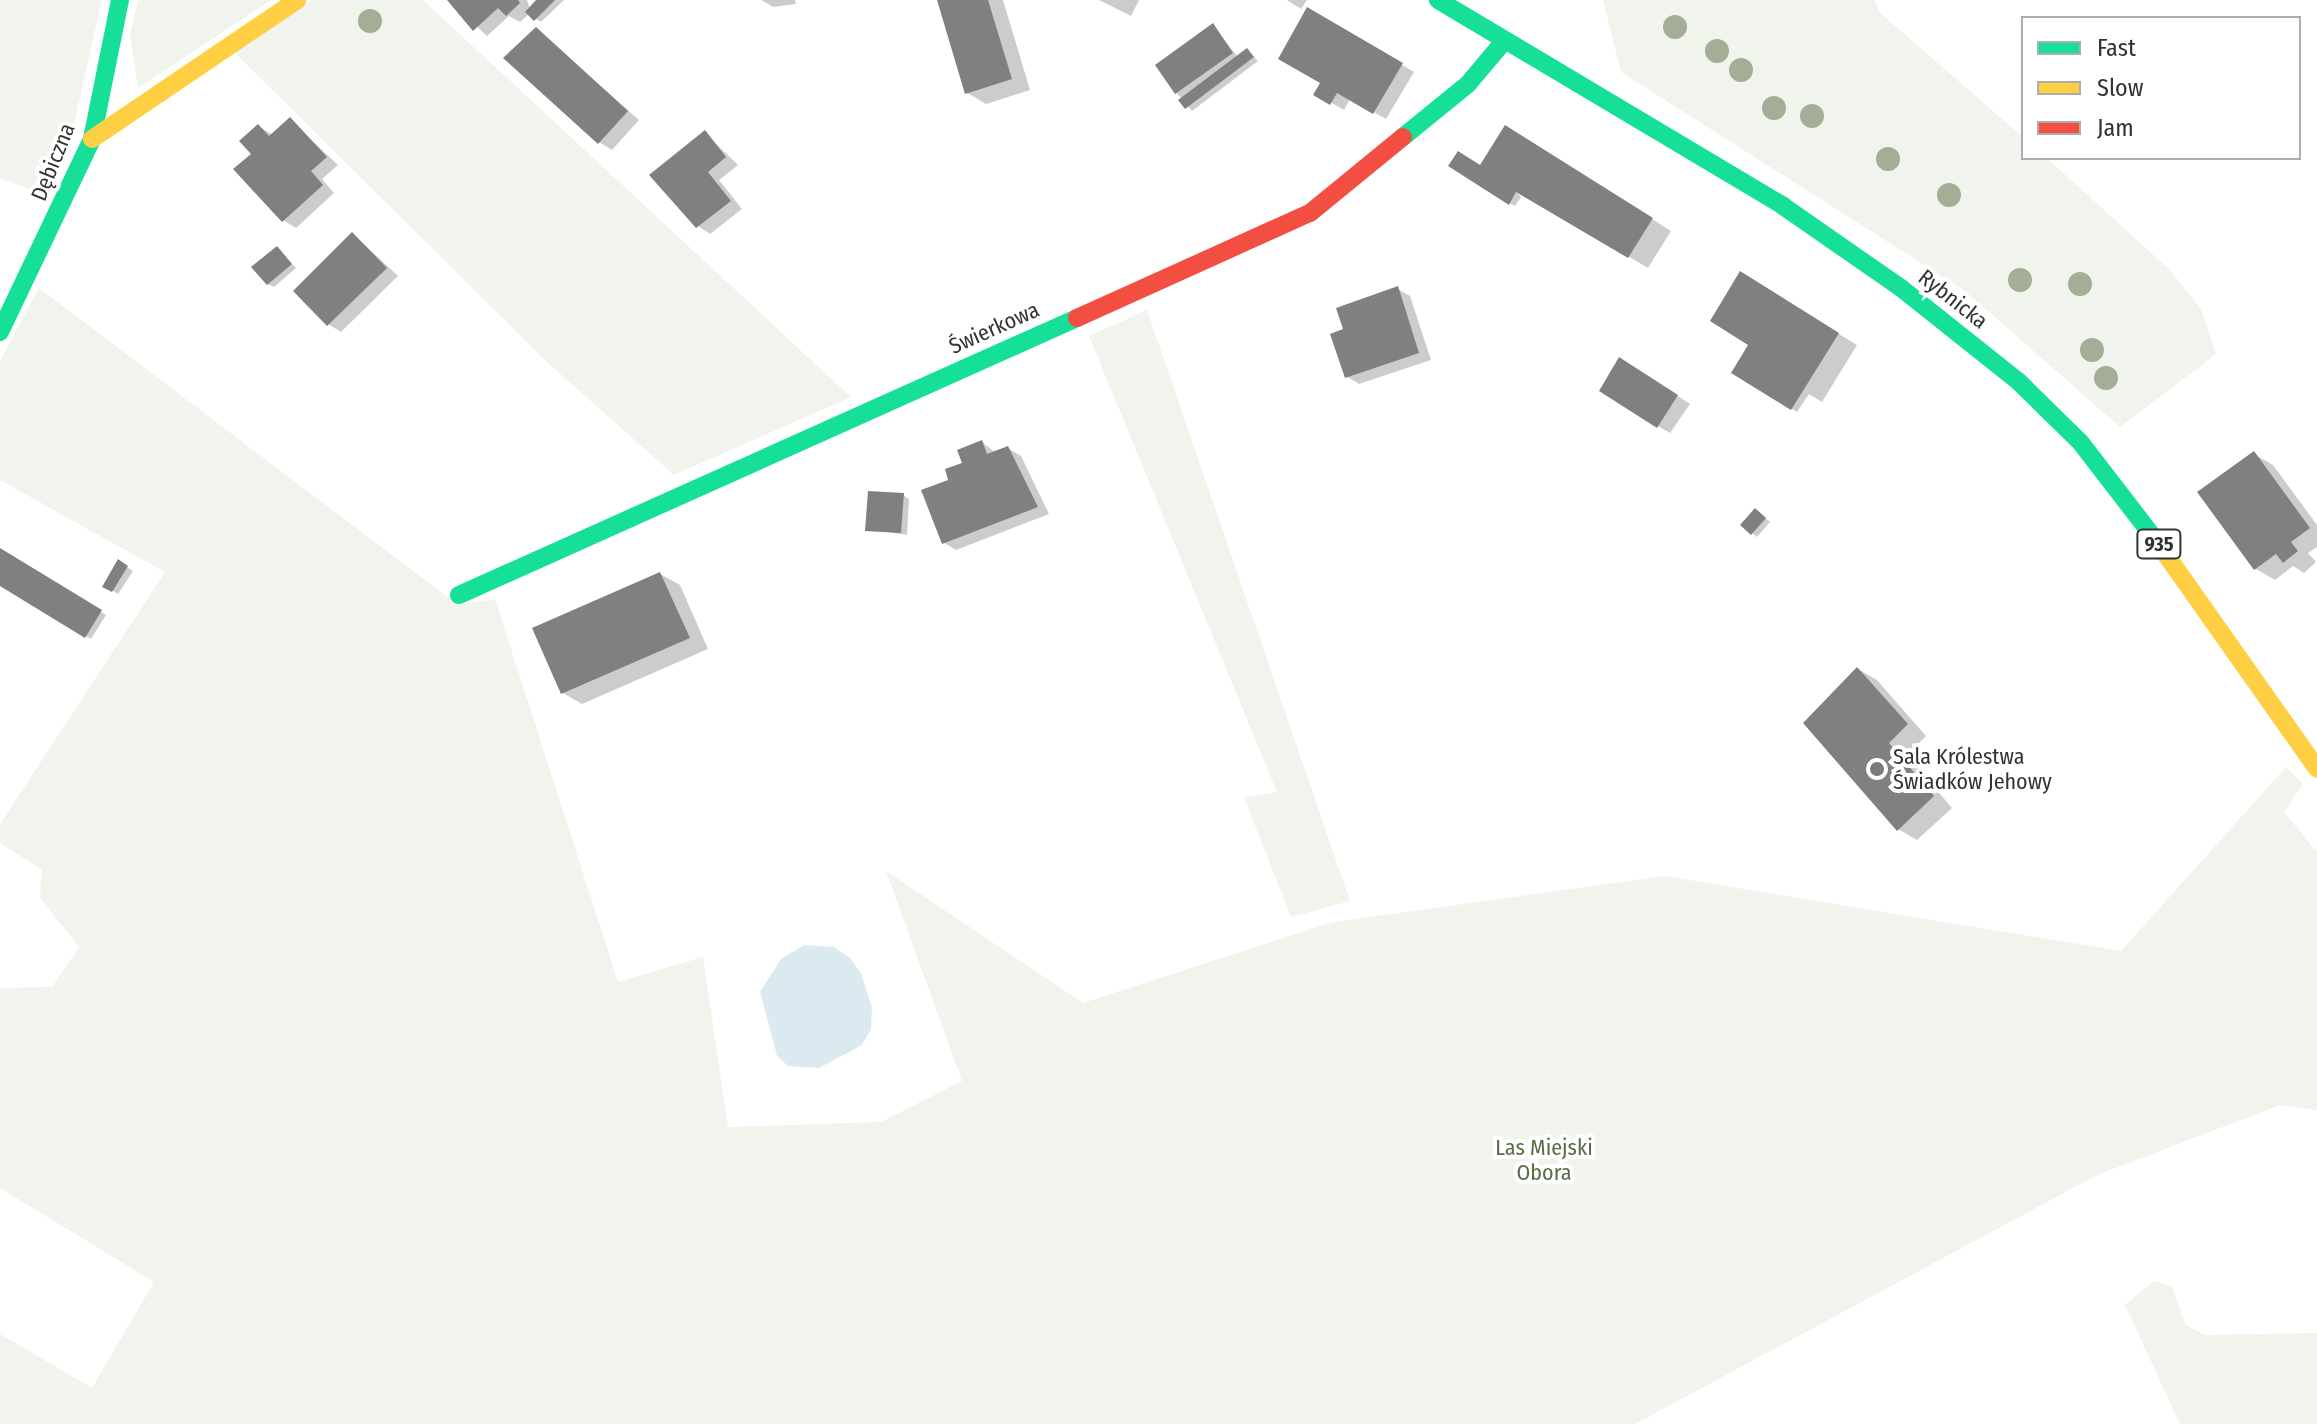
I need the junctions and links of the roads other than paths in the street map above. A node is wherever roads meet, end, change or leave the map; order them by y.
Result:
1 (120, 0) edge
2 (297, 0) edge
3 (1438, 0) edge
4 (1505, 40) junction
5 (92, 139) junction
6 (0, 332) edge
7 (459, 595) dead end
8 (2317, 769) edge

1 - 5 street, Dębiczna
2 - 5 street
3 - 4 street, Rybnicka / 935
4 - 7 street, Świerkowa
4 - 8 street, Rybnicka / 935
5 - 6 street, Dębiczna

